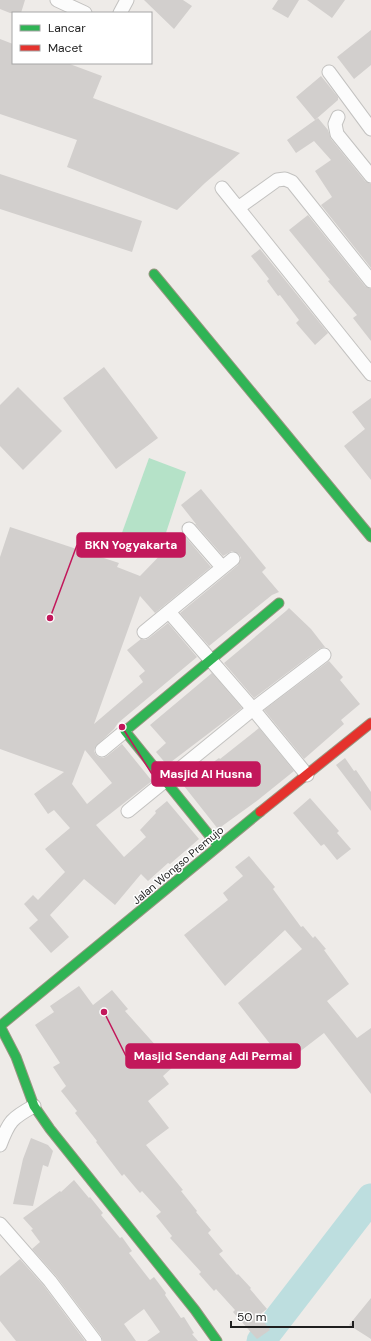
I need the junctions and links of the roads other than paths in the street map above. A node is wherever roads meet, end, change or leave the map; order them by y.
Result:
1 (57, 0) edge
2 (127, 0) edge
3 (83, 12) edge
4 (121, 12) edge
5 (329, 72) dead end
6 (338, 117) dead end
7 (371, 129) edge
8 (371, 176) edge
9 (222, 188) dead end
10 (238, 208) junction
11 (154, 274) dead end
12 (371, 280) edge
13 (367, 360) edge
14 (371, 374) edge
15 (189, 529) dead end
16 (371, 537) edge
17 (233, 559) dead end
18 (222, 568) junction
19 (279, 603) dead end
20 (168, 612) junction
21 (144, 632) dead end
22 (324, 655) dead end
23 (211, 660) junction
24 (253, 709) junction
25 (371, 723) edge
26 (125, 731) junction
27 (102, 750) dead end
28 (306, 775) junction
29 (166, 781) junction
30 (128, 811) dead end
31 (218, 846) junction
32 (0, 1026) edge
33 (34, 1106) junction
34 (0, 1145) edge
35 (0, 1224) edge
36 (96, 1341) edge
37 (217, 1341) edge

1 - 3 street
2 - 4 street
5 - 7 street
6 - 8 street
9 - 10 street
10 - 12 street
10 - 13 street
11 - 16 street
13 - 14 street
15 - 18 street
17 - 18 street
18 - 20 street
19 - 23 street
20 - 21 street
20 - 23 street
22 - 24 street
23 - 24 street
23 - 26 street
24 - 28 street
24 - 29 street
25 - 28 street, Jalan Wongso Premujo
26 - 27 street
26 - 29 street
28 - 31 street, Jalan Wongso Premujo
29 - 30 street
29 - 31 street
31 - 32 street, Jalan Wongso Premujo
32 - 33 street
33 - 34 street
33 - 37 street
35 - 36 street

